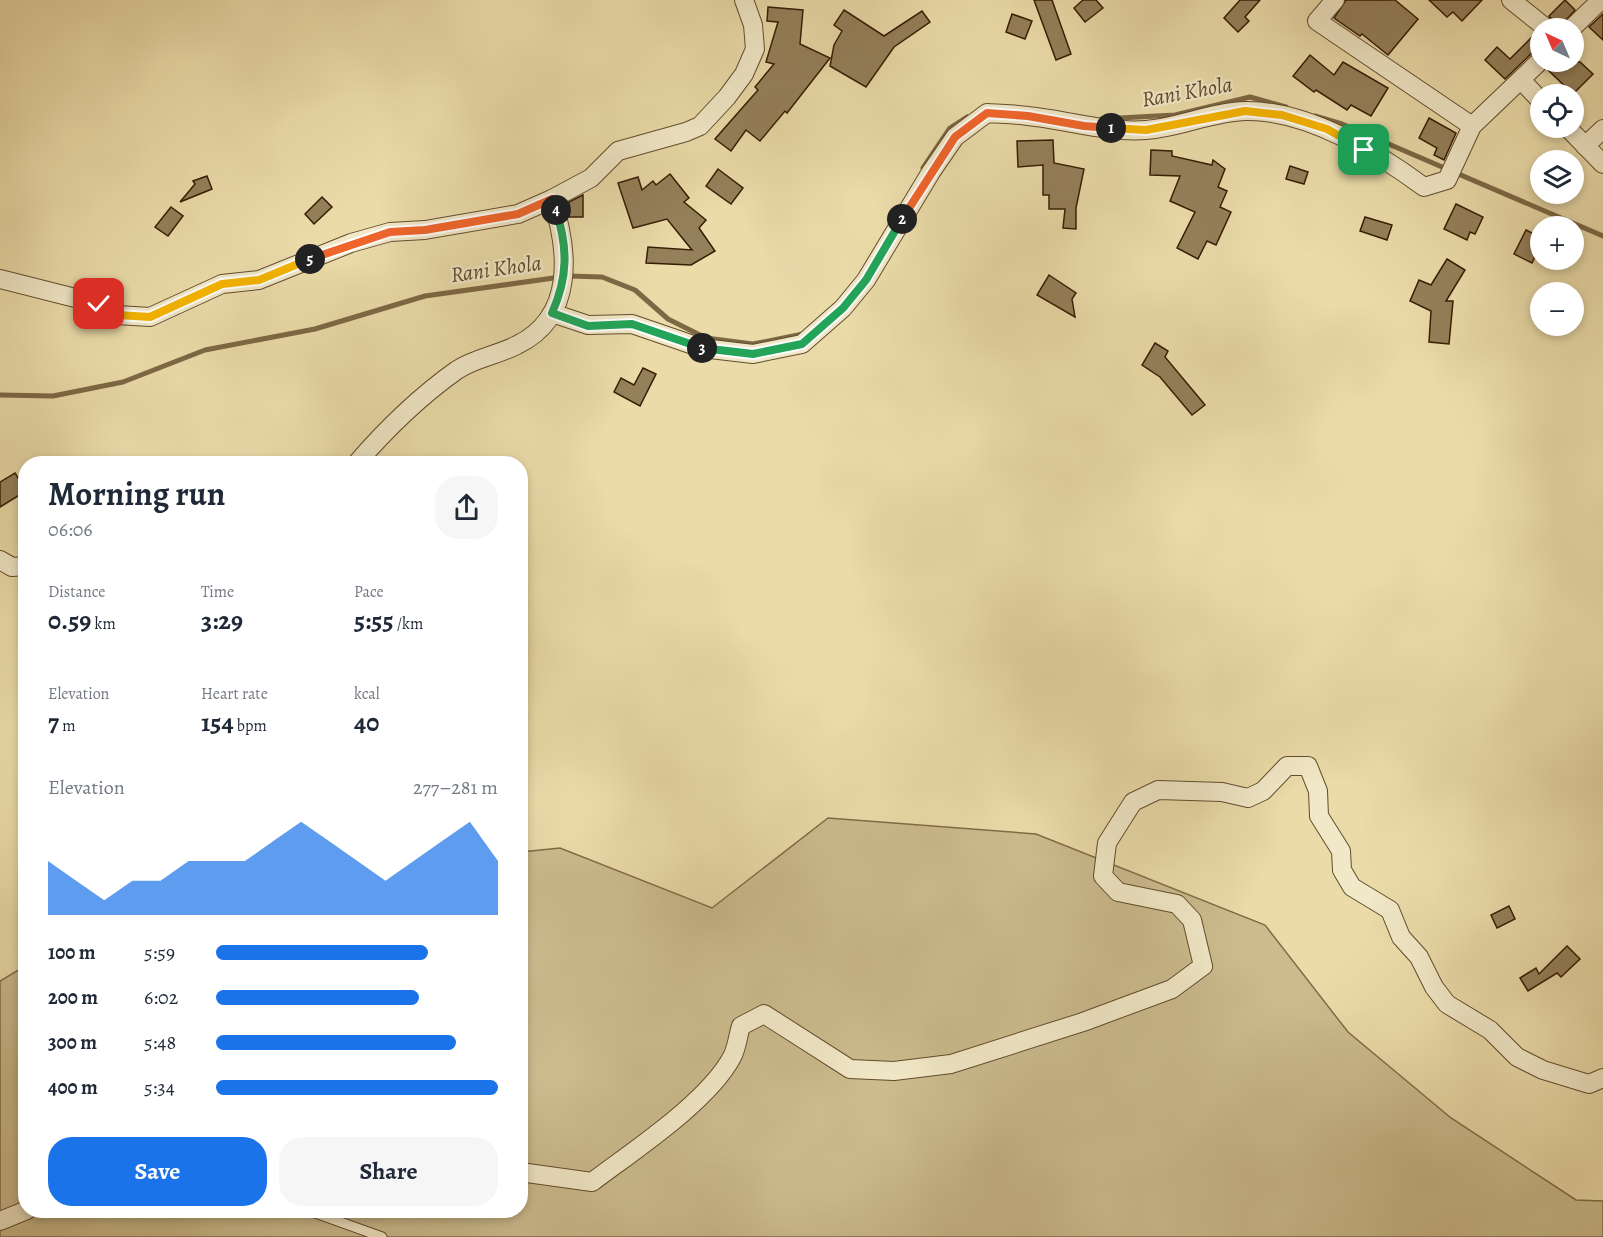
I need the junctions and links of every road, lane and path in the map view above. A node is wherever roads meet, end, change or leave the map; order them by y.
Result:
1 (744, 0) edge
2 (1335, 0) edge
3 (1511, 0) edge
4 (1601, 0) edge
5 (1534, 18) edge
6 (1582, 18) edge
7 (1530, 71) edge
8 (1521, 80) junction
9 (1530, 89) edge
10 (1472, 126) junction
11 (1603, 129) edge
12 (1577, 138) edge
13 (1585, 146) junction
14 (1603, 164) edge
15 (552, 199) junction
16 (0, 279) edge
17 (552, 313) junction
18 (363, 456) edge
19 (0, 560) edge
20 (18, 567) edge
21 (1603, 1078) edge
22 (528, 1173) edge
23 (18, 1214) edge
24 (329, 1218) edge
25 (0, 1221) edge
26 (382, 1237) edge

1 - 15 street
2 - 10 street
3 - 5 street
4 - 6 street
7 - 8 street
8 - 9 street
8 - 10 street
10 - 17 street
11 - 13 street
12 - 13 street
13 - 14 street
15 - 16 street
15 - 17 street
17 - 18 street
19 - 20 street
21 - 22 street
23 - 25 street
24 - 26 lane

